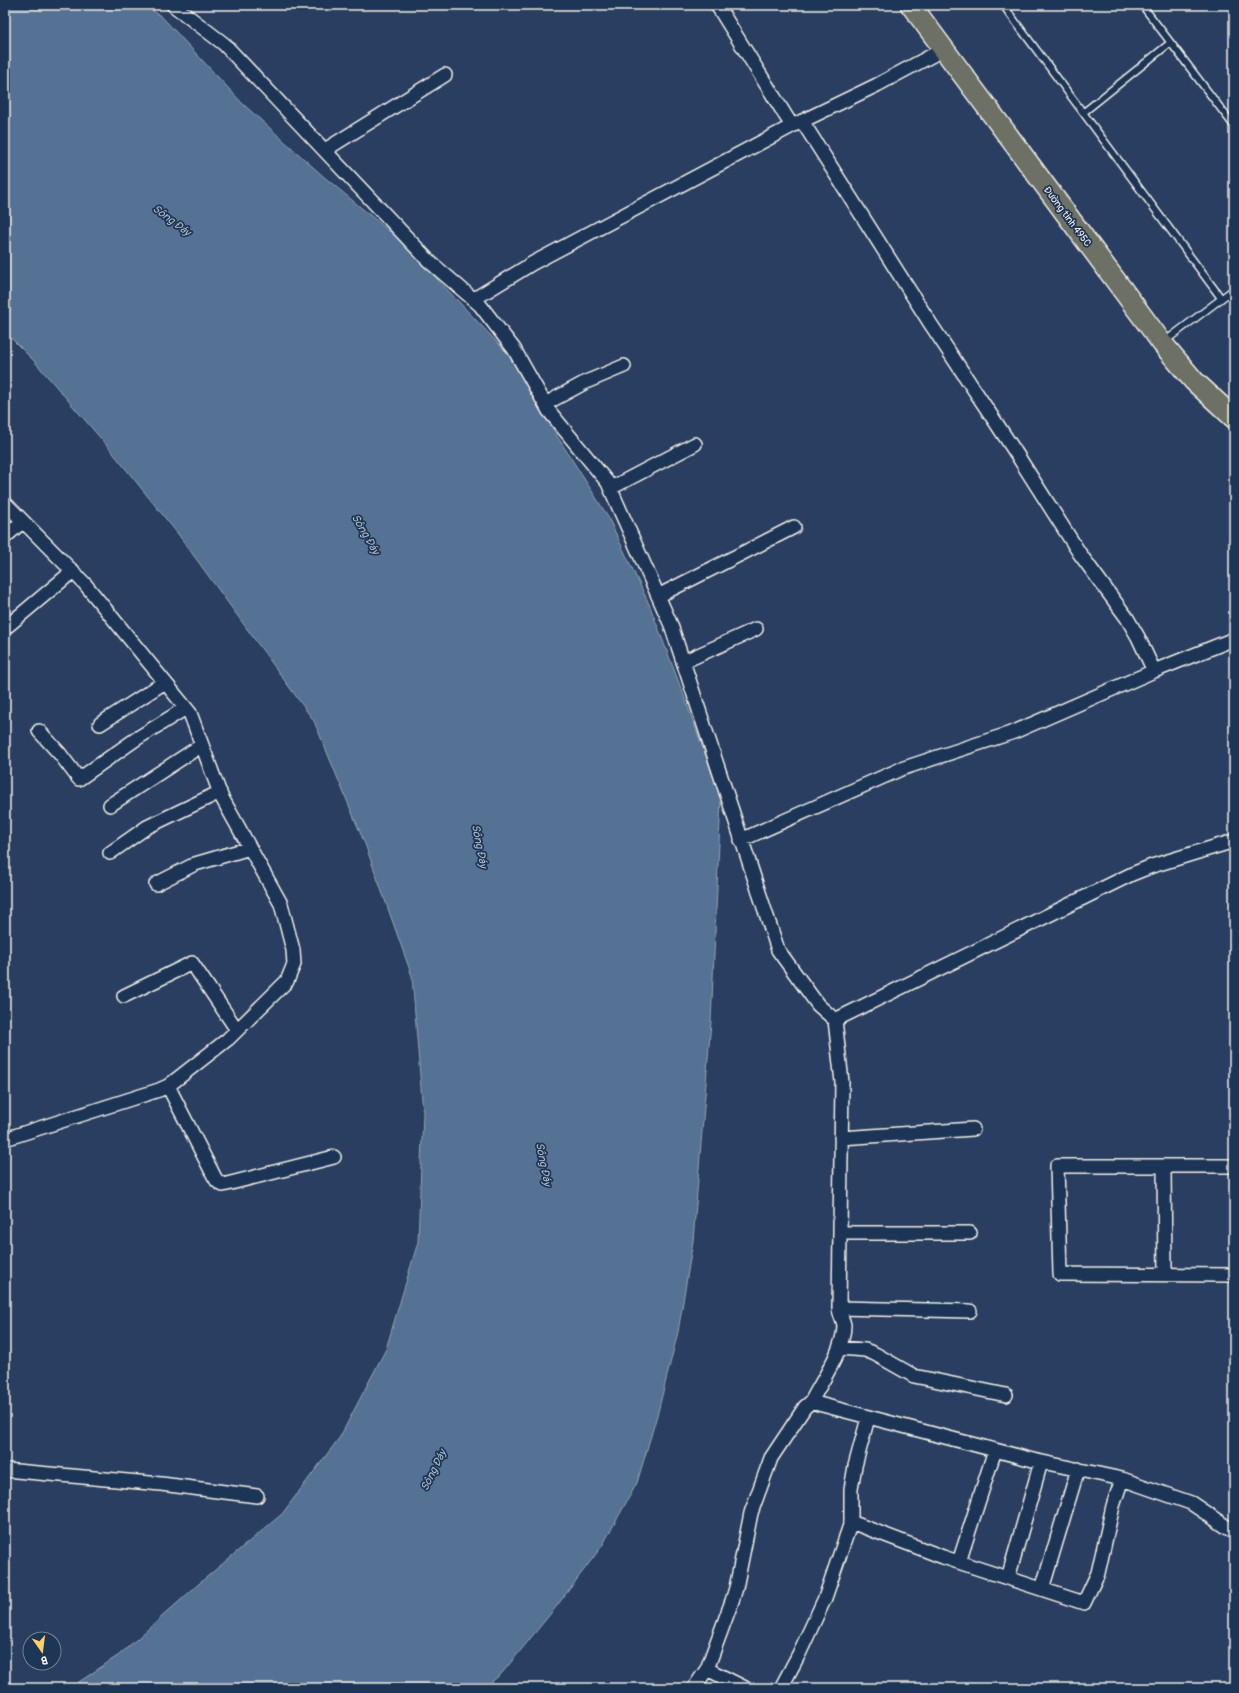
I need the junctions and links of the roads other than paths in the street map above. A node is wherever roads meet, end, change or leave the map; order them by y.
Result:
1 (174, 5) edge
2 (717, 5) edge
3 (912, 5) edge
4 (1003, 5) edge
5 (1142, 5) edge
6 (1170, 43) junction
7 (944, 49) junction
8 (445, 75) dead end
9 (1084, 112) junction
10 (797, 124) junction
11 (1234, 126) edge
12 (325, 150) junction
13 (1234, 288) edge
14 (1221, 298) junction
15 (474, 300) junction
16 (1162, 343) junction
17 (624, 366) dead end
18 (545, 404) junction
19 (1234, 418) edge
20 (695, 444) dead end
21 (611, 488) junction
22 (5, 503) edge
23 (22, 522) junction
24 (794, 528) dead end
25 (5, 537) edge
26 (72, 571) junction
27 (658, 596) junction
28 (5, 628) edge
29 (756, 628) dead end
30 (1234, 639) edge
31 (683, 662) junction
32 (1154, 671) junction
33 (165, 682) junction
34 (186, 708) junction
35 (100, 724) dead end
36 (39, 731) dead end
37 (202, 745) junction
38 (220, 792) junction
39 (110, 805) dead end
40 (741, 840) junction
41 (1234, 841) edge
42 (250, 848) junction
43 (110, 853) dead end
44 (156, 884) dead end
45 (124, 996) dead end
46 (835, 1020) junction
47 (237, 1030) junction
48 (168, 1086) junction
49 (973, 1129) dead end
50 (841, 1138) junction
51 (5, 1139) edge
52 (334, 1157) dead end
53 (1164, 1166) junction
54 (1234, 1166) edge
55 (840, 1233) junction
56 (970, 1233) dead end
57 (1165, 1274) junction
58 (1234, 1275) edge
59 (839, 1308) junction
60 (970, 1311) dead end
61 (840, 1348) junction
62 (1006, 1395) dead end
63 (811, 1402) junction
64 (868, 1418) junction
65 (995, 1450) junction
66 (1041, 1462) junction
67 (1078, 1469) junction
68 (5, 1470) edge
69 (1122, 1478) junction
70 (257, 1496) dead end
71 (851, 1522) junction
72 (1234, 1532) edge
73 (959, 1562) junction
74 (1008, 1578) junction
75 (1042, 1589) junction
76 (707, 1669) junction
77 (694, 1688) edge
78 (745, 1688) edge
79 (780, 1688) edge

1 - 12 street
2 - 10 street
3 - 7 main road, Đường tỉnh 495C
4 - 9 lane
5 - 6 lane
6 - 9 lane
6 - 11 lane
7 - 10 street
7 - 16 main road, Đường tỉnh 495C
8 - 12 street
9 - 14 lane
10 - 15 street
10 - 32 street
12 - 15 street
13 - 14 lane
14 - 16 lane
15 - 18 street
16 - 19 main road, Đường tỉnh 495C
17 - 18 street
18 - 21 street
20 - 21 street
21 - 27 street
22 - 23 street
23 - 25 street
23 - 26 street
24 - 27 street
26 - 28 street
26 - 33 street
27 - 31 street
29 - 31 street
30 - 32 street
31 - 40 street
32 - 40 street
33 - 34 street
33 - 35 street
34 - 36 street
34 - 37 street
37 - 38 street
37 - 39 street
38 - 42 street
38 - 43 street
40 - 46 street
41 - 46 street
42 - 44 street
42 - 47 street
45 - 47 street
46 - 50 street
47 - 48 street
48 - 51 street
48 - 52 street
49 - 50 street
50 - 55 street
53 - 54 street
53 - 57 street
53 - 57 street
55 - 56 street
55 - 59 street
57 - 58 street
59 - 60 street
59 - 61 street
61 - 62 street
61 - 63 street
63 - 64 street
63 - 76 street
64 - 65 street
64 - 71 street
65 - 66 street
65 - 73 street
66 - 67 street
66 - 74 street
67 - 69 street
67 - 75 street
68 - 70 street
69 - 72 street
69 - 75 street
71 - 73 street
71 - 79 street
73 - 74 street
74 - 75 street
76 - 77 street
76 - 78 street

